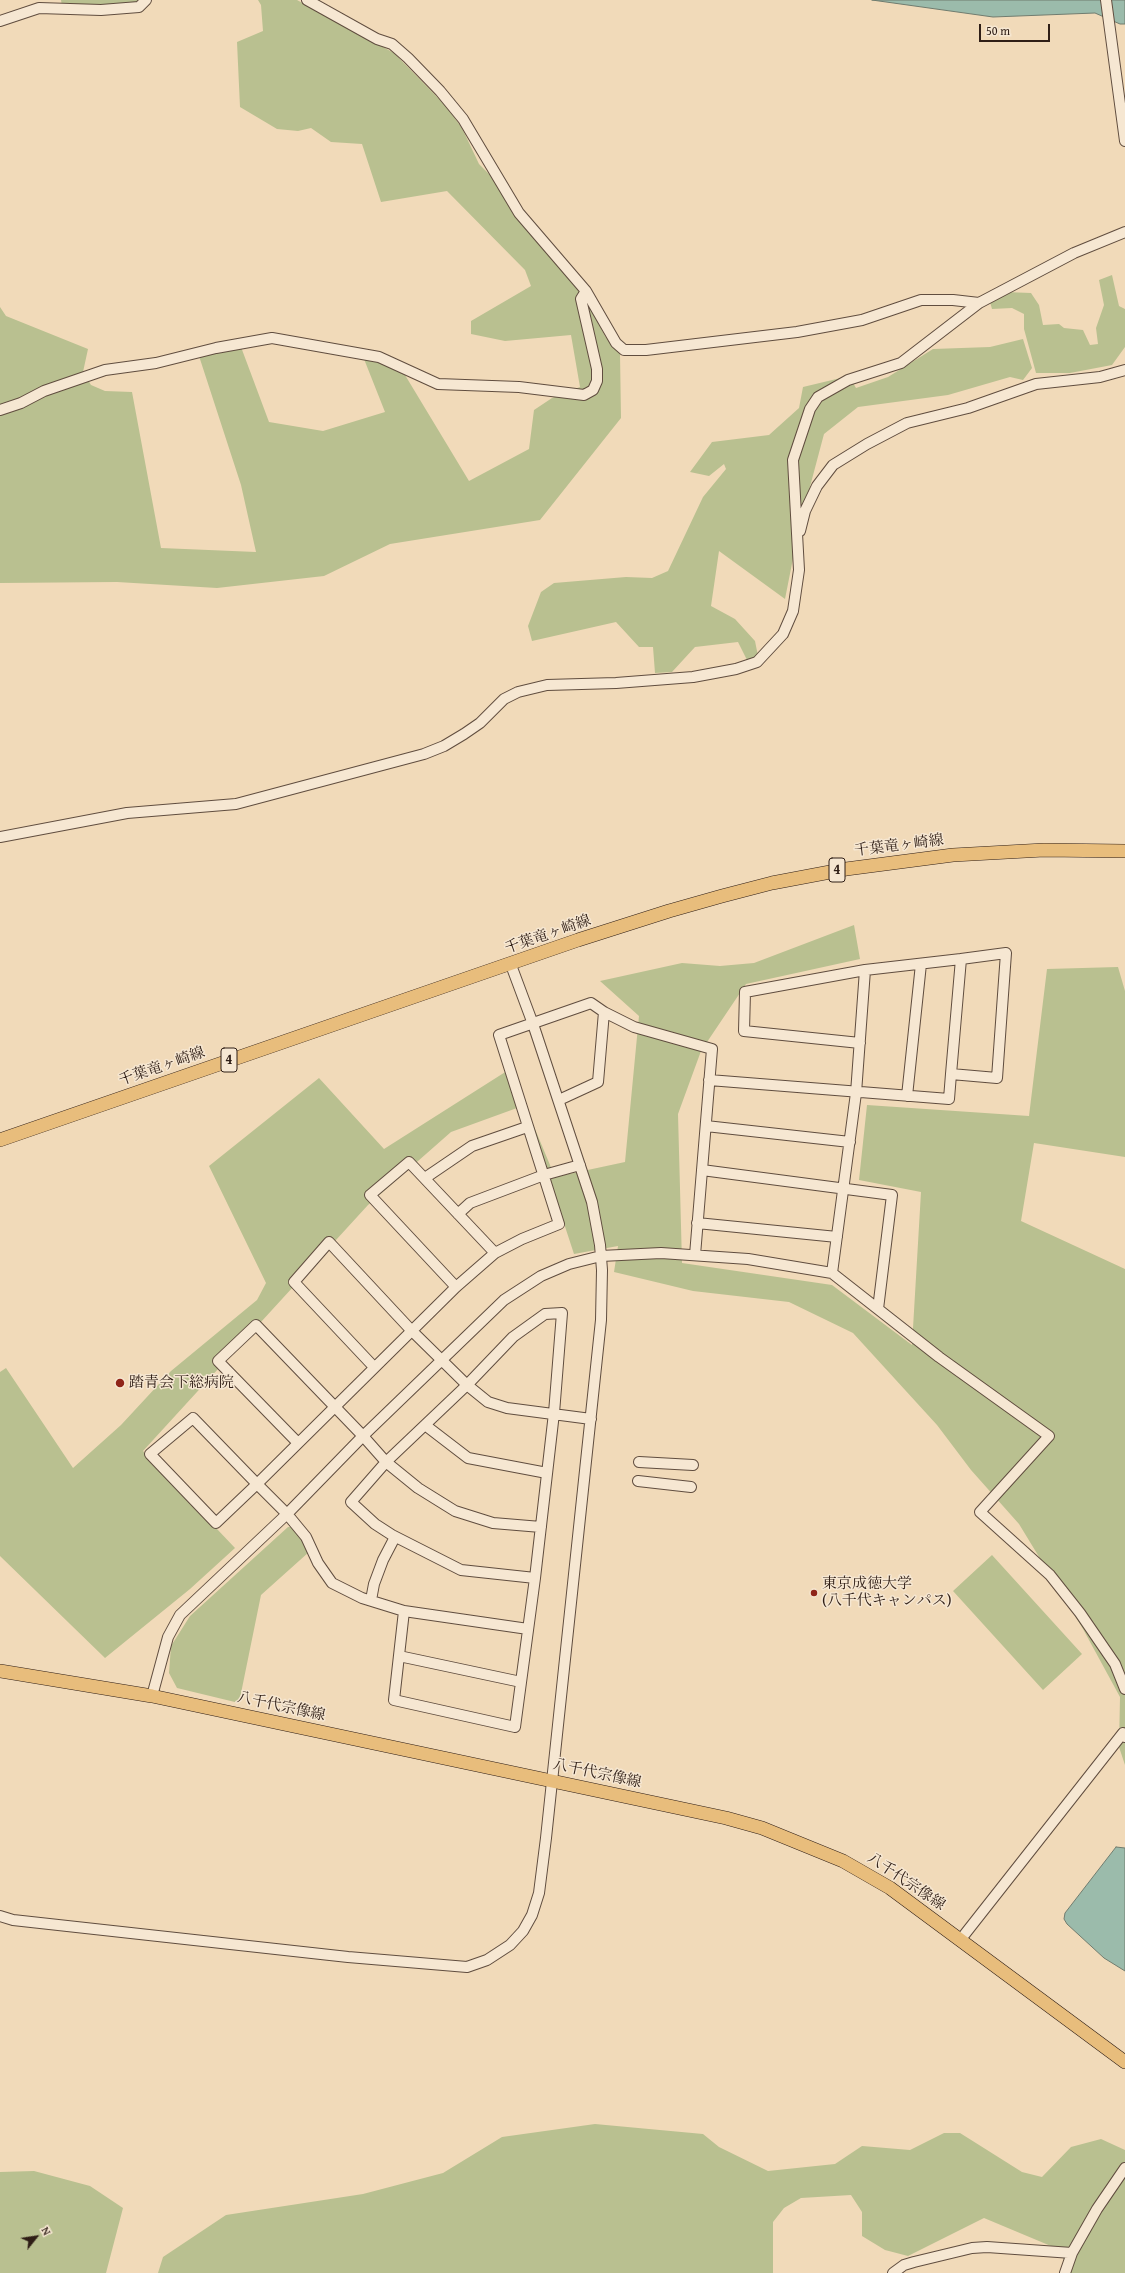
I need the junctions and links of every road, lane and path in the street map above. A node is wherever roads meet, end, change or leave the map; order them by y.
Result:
1 (146, 0) edge
2 (307, 0) edge
3 (1106, 0) edge
4 (0, 20) edge
5 (1123, 104) edge
6 (1125, 141) edge
7 (1125, 232) edge
8 (586, 291) junction
9 (979, 303) junction
10 (1125, 370) edge
11 (0, 410) edge
12 (798, 542) junction
13 (0, 837) edge
14 (1125, 851) edge
15 (961, 959) junction
16 (921, 964) junction
17 (511, 965) junction
18 (865, 970) junction
19 (604, 1012) junction
20 (533, 1024) junction
21 (860, 1043) junction
22 (951, 1074) junction
23 (709, 1080) junction
24 (856, 1092) junction
25 (907, 1096) junction
26 (559, 1100) junction
27 (706, 1126) junction
28 (527, 1127) junction
29 (0, 1140) edge
30 (850, 1142) junction
31 (580, 1165) junction
32 (702, 1170) junction
33 (544, 1175) junction
34 (425, 1178) junction
35 (843, 1189) junction
36 (458, 1214) junction
37 (697, 1223) junction
38 (837, 1237) junction
39 (495, 1253) junction
40 (695, 1255) junction
41 (601, 1256) junction
42 (832, 1273) junction
43 (456, 1287) junction
44 (878, 1309) junction
45 (411, 1330) junction
46 (443, 1362) junction
47 (374, 1367) junction
48 (467, 1385) junction
49 (335, 1406) junction
50 (554, 1413) junction
51 (591, 1419) junction
52 (425, 1425) junction
53 (363, 1436) junction
54 (298, 1443) junction
55 (386, 1462) junction
56 (639, 1462) dead end
57 (693, 1465) dead end
58 (547, 1473) junction
59 (638, 1481) dead end
60 (257, 1484) junction
61 (691, 1487) dead end
62 (287, 1514) junction
63 (541, 1526) junction
64 (396, 1537) junction
65 (535, 1578) junction
66 (371, 1600) junction
67 (404, 1611) junction
68 (528, 1629) junction
69 (399, 1656) junction
70 (0, 1671) edge
71 (521, 1682) junction
72 (1125, 1689) edge
73 (152, 1696) junction
74 (1125, 1738) edge
75 (552, 1781) junction
76 (0, 1916) edge
77 (961, 1939) junction
78 (1125, 2062) edge
79 (1125, 2168) edge
80 (1072, 2253) junction
81 (893, 2273) edge
82 (1065, 2273) edge

1 - 4 street
2 - 8 street
3 - 5 street
5 - 6 street
7 - 9 street
8 - 9 street
8 - 11 street
9 - 12 street
10 - 12 street
12 - 13 street
14 - 17 main road, 千葉竜ヶ崎線 / 4
15 - 16 street
15 - 22 street
15 - 22 street
16 - 18 street
16 - 25 street
17 - 20 street
17 - 29 main road, 千葉竜ヶ崎線 / 4
18 - 21 street
18 - 21 street
19 - 20 street
19 - 23 street
19 - 26 street
20 - 26 street
20 - 28 street
21 - 24 street
22 - 25 street
23 - 24 street
23 - 27 street
24 - 25 street
24 - 30 street
26 - 31 street
27 - 30 street
27 - 32 street
28 - 33 street
28 - 34 street
30 - 35 street
31 - 33 street
31 - 41 street
32 - 35 street
32 - 37 street
33 - 36 street
33 - 39 street
34 - 36 street
34 - 43 street
35 - 38 street
35 - 44 street
36 - 39 street
37 - 38 street
37 - 40 street
38 - 42 street
39 - 43 street
40 - 41 street
40 - 42 street
41 - 46 street
41 - 51 street
42 - 44 street
43 - 45 street
44 - 72 street
45 - 46 street
45 - 47 street
45 - 47 street
46 - 48 street
46 - 53 street
47 - 49 street
48 - 50 street
48 - 50 street
48 - 52 street
49 - 53 street
49 - 54 street
49 - 54 street
50 - 51 street
50 - 58 street
51 - 75 street
52 - 55 street
52 - 58 street
53 - 55 street
53 - 62 street
54 - 60 street
55 - 63 street
55 - 64 street
56 - 57 street
58 - 63 street
59 - 61 street
60 - 60 street
60 - 62 street
62 - 66 street
62 - 73 street
63 - 65 street
64 - 65 street
64 - 66 street
65 - 68 street
66 - 67 street
67 - 68 street
67 - 69 street
68 - 71 street
69 - 71 street
69 - 71 street
70 - 73 main road, 八千代宗像線
73 - 75 main road, 八千代宗像線
74 - 77 street
75 - 76 street
75 - 77 main road, 八千代宗像線
77 - 78 main road, 八千代宗像線
79 - 80 street
80 - 81 street
80 - 82 street

